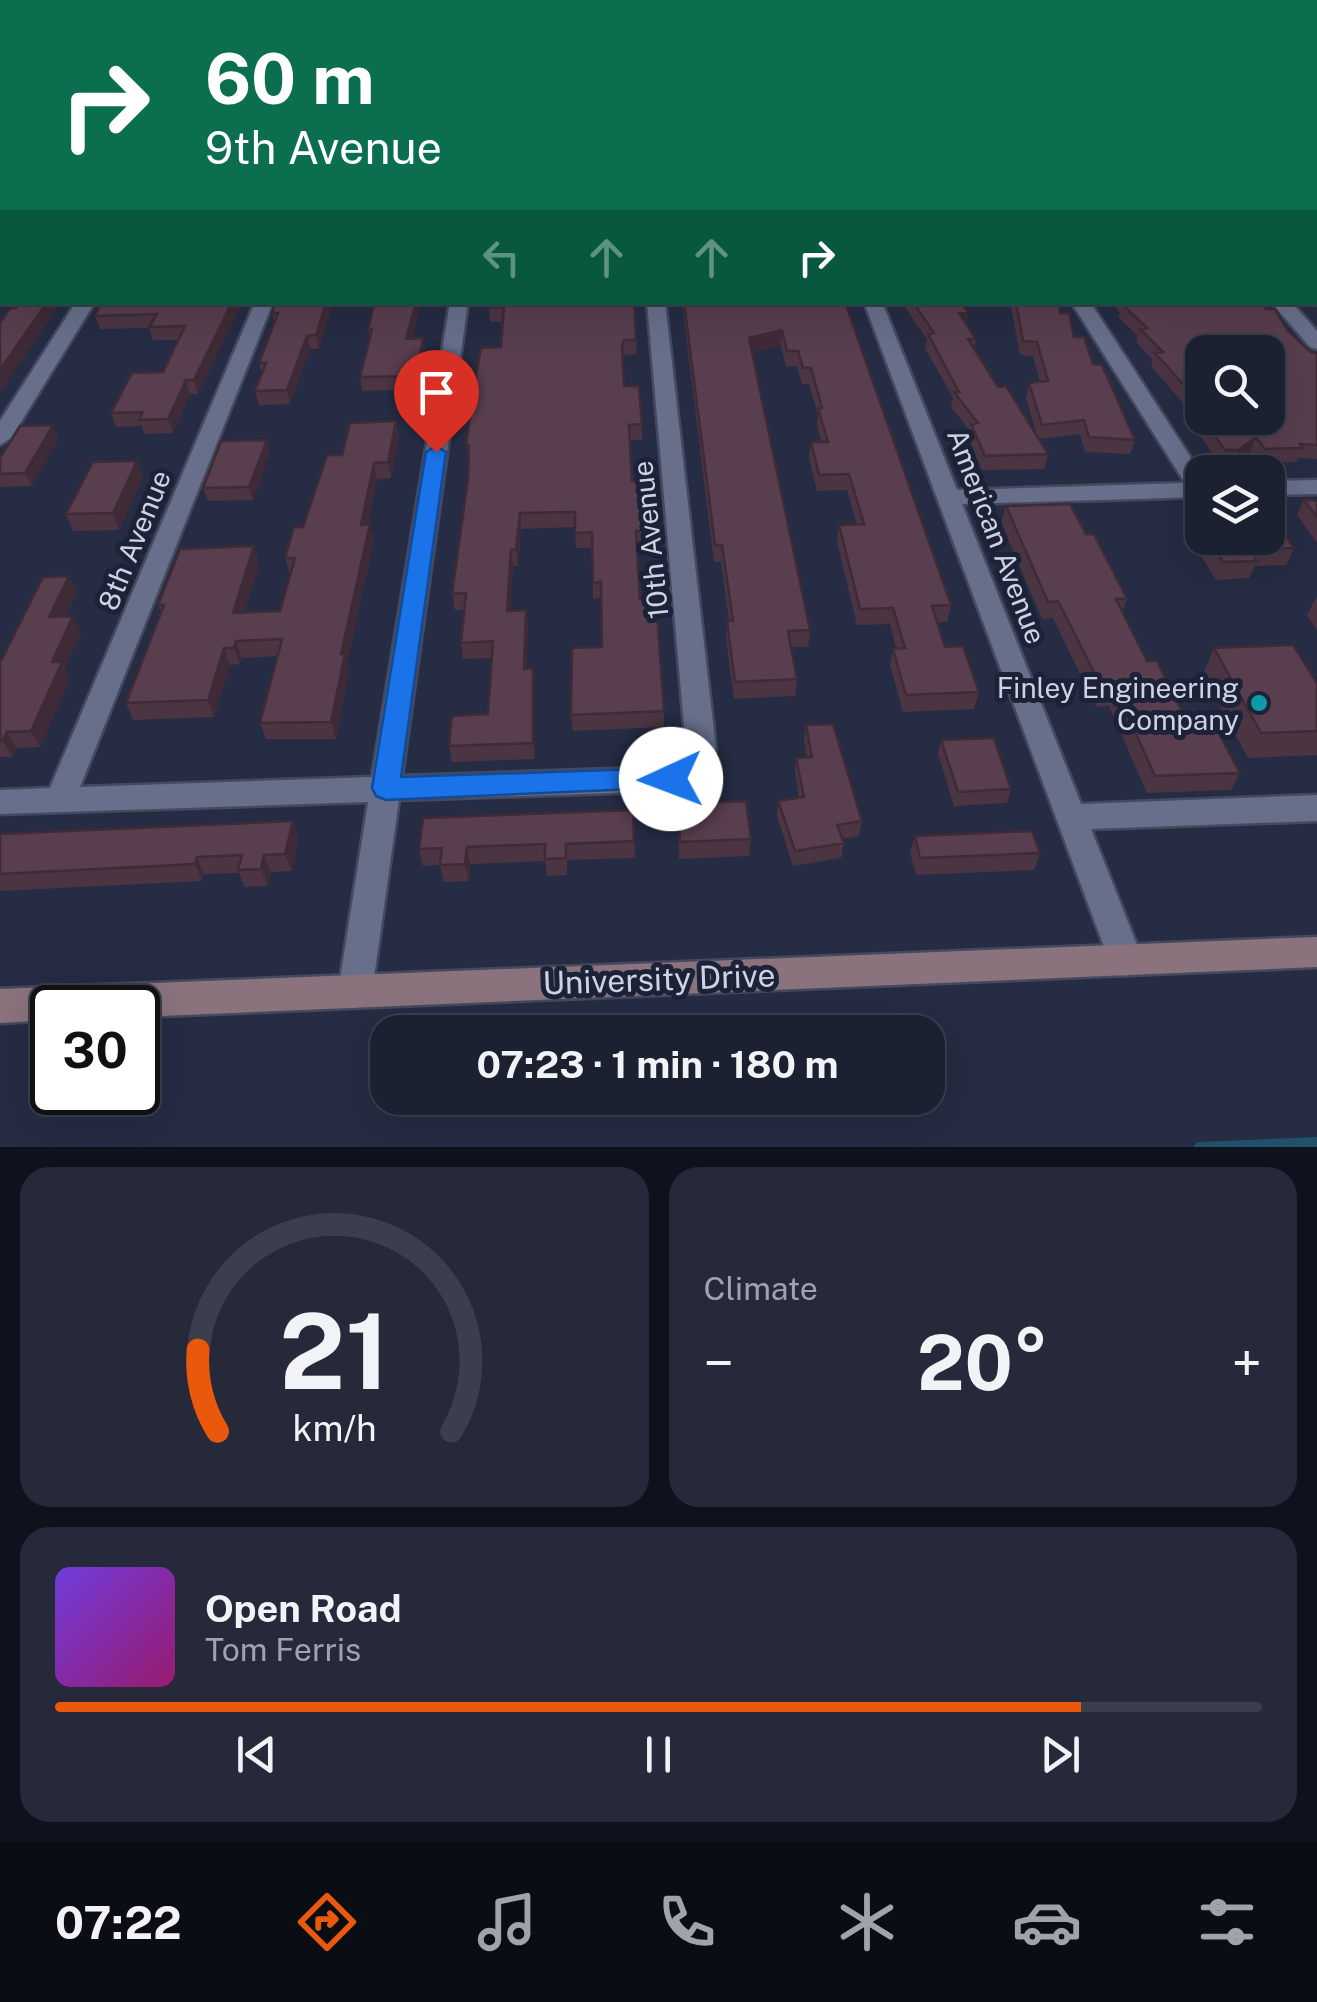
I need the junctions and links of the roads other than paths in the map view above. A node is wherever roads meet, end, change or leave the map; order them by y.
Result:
1 (84, 305) edge
2 (263, 305) edge
3 (458, 305) edge
4 (656, 305) edge
5 (873, 305) edge
6 (1082, 305) edge
7 (1283, 305) edge
8 (1317, 344) edge
9 (0, 438) edge
10 (1185, 464) edge
11 (1317, 487) edge
12 (1285, 488) edge
13 (1185, 490) edge
14 (947, 496) junction
15 (386, 788) junction
16 (60, 800) junction
17 (0, 802) edge
18 (1317, 808) edge
19 (1070, 817) junction
20 (1317, 952) edge
21 (1126, 960) junction
22 (355, 992) junction
23 (0, 1006) edge

1 - 9 street
2 - 16 street, 8th Avenue
3 - 15 street
4 - 15 street, 10th Avenue
5 - 14 street, American Avenue
6 - 10 street
7 - 8 street
11 - 12 street
13 - 14 street
14 - 19 street, American Avenue
15 - 16 street
15 - 22 street
16 - 17 street
18 - 19 street
19 - 21 street, American Avenue
20 - 21 main road, University Drive
21 - 22 main road, University Drive
22 - 23 main road, University Drive

